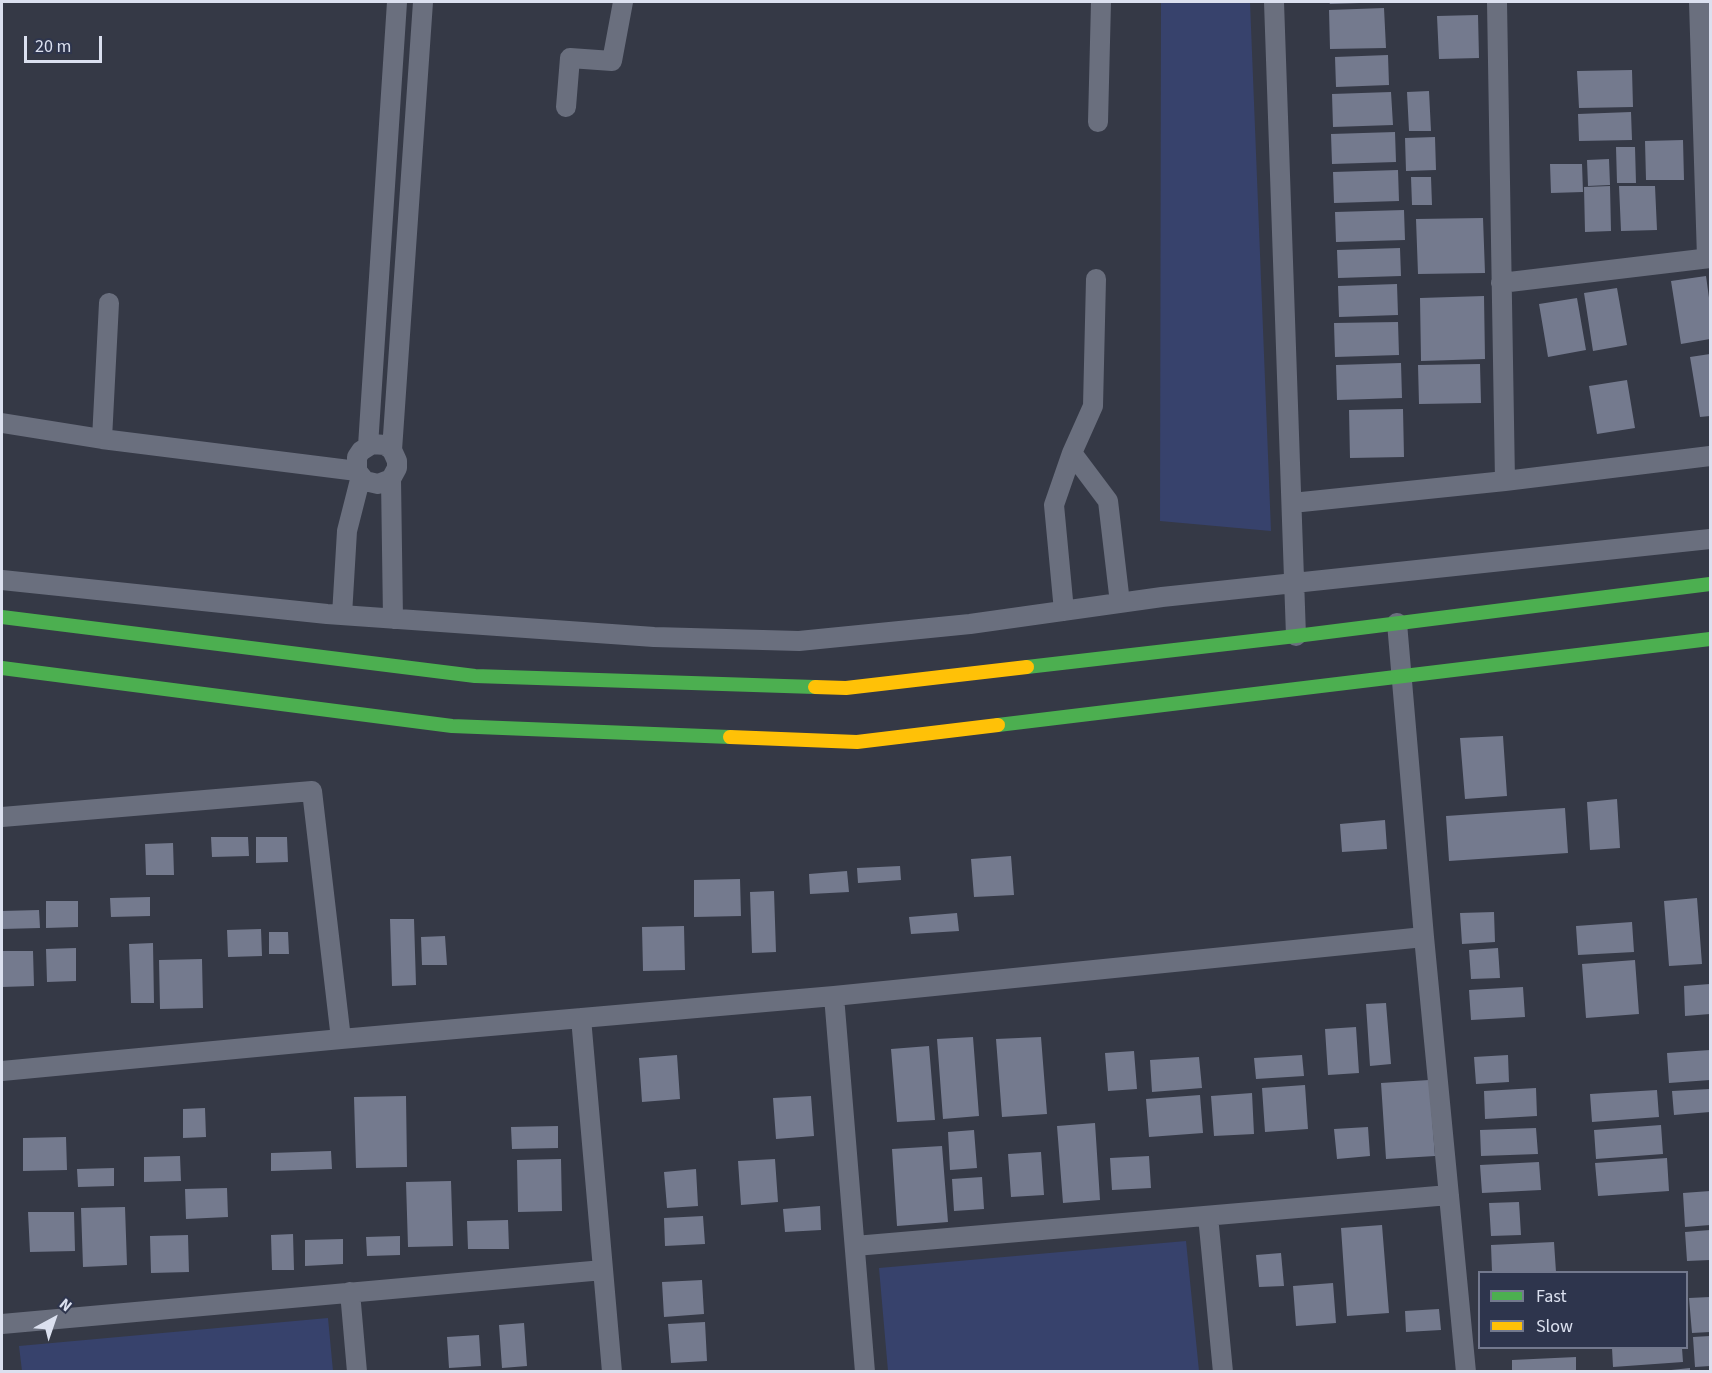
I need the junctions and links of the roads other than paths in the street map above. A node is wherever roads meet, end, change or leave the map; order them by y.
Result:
1 (398, 2) edge
2 (423, 2) edge
3 (622, 2) edge
4 (1101, 2) edge
5 (1274, 2) edge
6 (1497, 2) edge
7 (1699, 2) edge
8 (1706, 47) edge
9 (566, 107) dead end
10 (1098, 122) dead end
11 (1709, 258) edge
12 (1096, 279) dead end
13 (1501, 283) junction
14 (109, 303) dead end
15 (2, 423) edge
16 (102, 439) junction
17 (368, 446) junction
18 (392, 450) junction
19 (1072, 453) junction
20 (1710, 456) edge
21 (359, 474) junction
22 (391, 479) junction
23 (1506, 481) junction
24 (1292, 503) junction
25 (1710, 539) edge
26 (2, 580) edge
27 (1294, 584) junction
28 (1710, 584) edge
29 (1120, 603) junction
30 (1064, 611) junction
31 (342, 615) junction
32 (2, 617) edge
33 (393, 619) junction
34 (1397, 623) junction
35 (1296, 636) junction
36 (1710, 639) edge
37 (2, 668) edge
38 (1402, 676) junction
39 (2, 817) edge
40 (1424, 937) junction
41 (834, 996) junction
42 (582, 1018) junction
43 (341, 1039) junction
44 (2, 1071) edge
45 (1449, 1195) junction
46 (1208, 1216) junction
47 (855, 1246) junction
48 (603, 1270) junction
49 (350, 1292) junction
50 (2, 1324) edge
51 (357, 1371) edge
52 (612, 1371) edge
53 (865, 1371) edge
54 (1223, 1371) edge
55 (1466, 1371) edge

1 - 17 street
2 - 18 street
3 - 9 street
4 - 10 street
5 - 24 street
6 - 13 street
7 - 8 street
8 - 11 street
11 - 13 street
12 - 19 street
13 - 23 street
14 - 16 street
15 - 16 street
16 - 21 street
17 - 18 street
17 - 21 street
18 - 22 street
19 - 29 street
19 - 30 street
20 - 23 street
21 - 22 street
21 - 31 street
22 - 33 street
23 - 24 street
24 - 27 street
25 - 27 street
26 - 31 street
27 - 29 street
27 - 35 street
28 - 34 street
29 - 30 street
30 - 33 street
31 - 33 street
32 - 35 street
34 - 35 street
34 - 38 street
36 - 38 street
37 - 38 street
38 - 40 street
39 - 43 street
40 - 41 street
40 - 45 street
41 - 42 street
41 - 47 street
42 - 43 street
42 - 48 street
43 - 44 street
45 - 46 street
45 - 55 street
46 - 47 street
46 - 54 street
47 - 53 street
48 - 49 street
48 - 52 street
49 - 50 street
49 - 51 street

